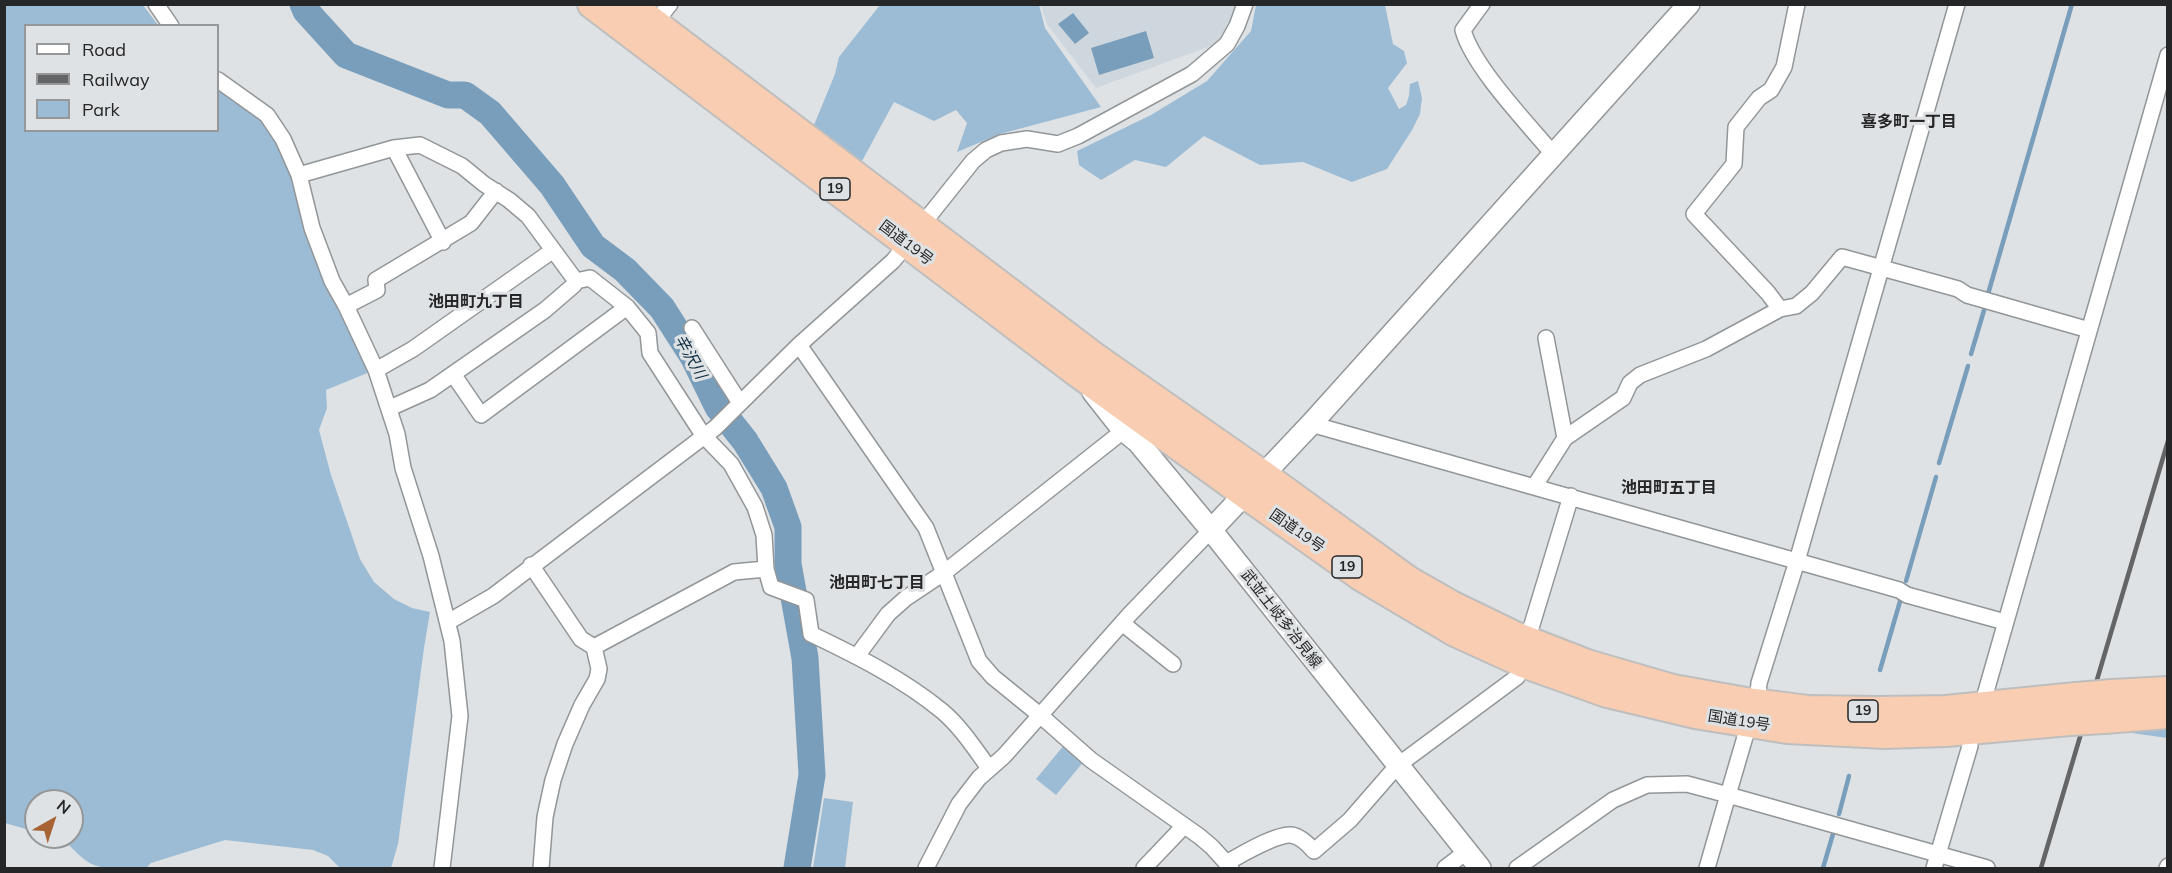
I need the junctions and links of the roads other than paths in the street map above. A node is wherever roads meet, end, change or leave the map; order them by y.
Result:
1 (156, 4) edge
2 (592, 4) edge
3 (629, 4) edge
4 (1245, 4) edge
5 (1482, 4) edge
6 (1689, 4) edge
7 (1797, 4) edge
8 (1957, 4) edge
9 (662, 14) edge
10 (170, 24) edge
11 (2168, 55) edge
12 (219, 81) edge
13 (394, 148) junction
14 (1554, 155) junction
15 (299, 175) junction
16 (496, 191) junction
17 (915, 235) junction
18 (443, 242) junction
19 (552, 250) junction
20 (1881, 268) junction
21 (576, 281) junction
22 (346, 306) junction
23 (627, 307) junction
24 (1780, 309) junction
25 (692, 328) dead end
26 (2089, 330) junction
27 (1546, 338) dead end
28 (799, 345) junction
29 (376, 370) junction
30 (1078, 373) junction
31 (453, 374) junction
32 (739, 404) junction
33 (390, 408) junction
34 (1311, 424) junction
35 (1123, 430) junction
36 (709, 432) junction
37 (1565, 438) junction
38 (1254, 485) junction
39 (1534, 487) junction
40 (1571, 496) junction
41 (1211, 531) junction
42 (1797, 561) junction
43 (531, 565) junction
44 (766, 569) junction
45 (945, 572) junction
46 (448, 622) junction
47 (2005, 622) junction
48 (1122, 623) junction
49 (594, 647) junction
50 (1525, 652) junction
51 (857, 656) junction
52 (1173, 664) dead end
53 (2168, 691) edge
54 (1758, 694) dead end
55 (1985, 694) dead end
56 (2108, 707) junction
57 (2168, 714) edge
58 (1041, 716) junction
59 (1745, 737) dead end
60 (1970, 746) dead end
61 (1397, 766) junction
62 (989, 768) junction
63 (1728, 795) junction
64 (1184, 826) junction
65 (1466, 852) junction
66 (1936, 861) edge
67 (1228, 866) edge
68 (444, 868) edge
69 (542, 868) edge
70 (926, 868) edge
71 (1144, 868) edge
72 (1445, 868) edge
73 (1479, 868) edge
74 (1517, 868) edge
75 (1707, 868) edge
76 (1987, 868) edge

1 - 10 street
2 - 17 highway, 国道19号 / 19
3 - 9 highway, 国道19号 / 19
4 - 17 street
5 - 14 street
6 - 14 street
7 - 24 street
8 - 20 street
9 - 17 highway, 国道19号 / 19
11 - 26 street
12 - 15 street
13 - 15 street
13 - 16 street
13 - 18 street
14 - 34 street
15 - 22 street
16 - 18 street
16 - 19 street
17 - 28 street
17 - 30 highway, 国道19号 / 19
17 - 38 highway, 国道19号 / 19
18 - 22 street
19 - 21 street
19 - 29 street
20 - 24 street
20 - 26 street
20 - 42 street
21 - 23 street
21 - 31 street
22 - 29 street
23 - 31 street
23 - 36 street
24 - 37 street
25 - 32 street
26 - 47 street
27 - 37 street
28 - 32 street
28 - 45 street
29 - 33 street
30 - 35 street, 武並土岐多治見線
30 - 38 highway, 国道19号 / 19
31 - 33 street
32 - 36 street
33 - 46 street
34 - 38 street
34 - 39 street
35 - 41 street, 武並土岐多治見線
35 - 45 street
36 - 43 street
36 - 44 street
37 - 39 street
38 - 41 street
38 - 50 highway, 国道19号 / 19
39 - 40 street
40 - 42 street
40 - 50 street
41 - 48 street
41 - 61 street, 武並土岐多治見線
42 - 47 street
42 - 54 street
43 - 46 street
43 - 49 street
44 - 49 street
44 - 51 street
45 - 51 street
45 - 58 street
46 - 68 street
47 - 55 street
48 - 52 street
48 - 58 street
49 - 69 street
50 - 56 highway, 国道19号 / 19, bridge
50 - 61 street
51 - 62 street
53 - 56 highway, 国道19号 / 19
56 - 57 highway, 国道19号 / 19
58 - 62 street
58 - 64 street
59 - 63 street
60 - 66 street
61 - 65 street, 武並土岐多治見線
61 - 67 street
62 - 70 street
63 - 66 street
63 - 74 street
63 - 75 street
64 - 67 street
64 - 71 street
65 - 72 street
65 - 73 street, 武並土岐多治見線
66 - 76 street

